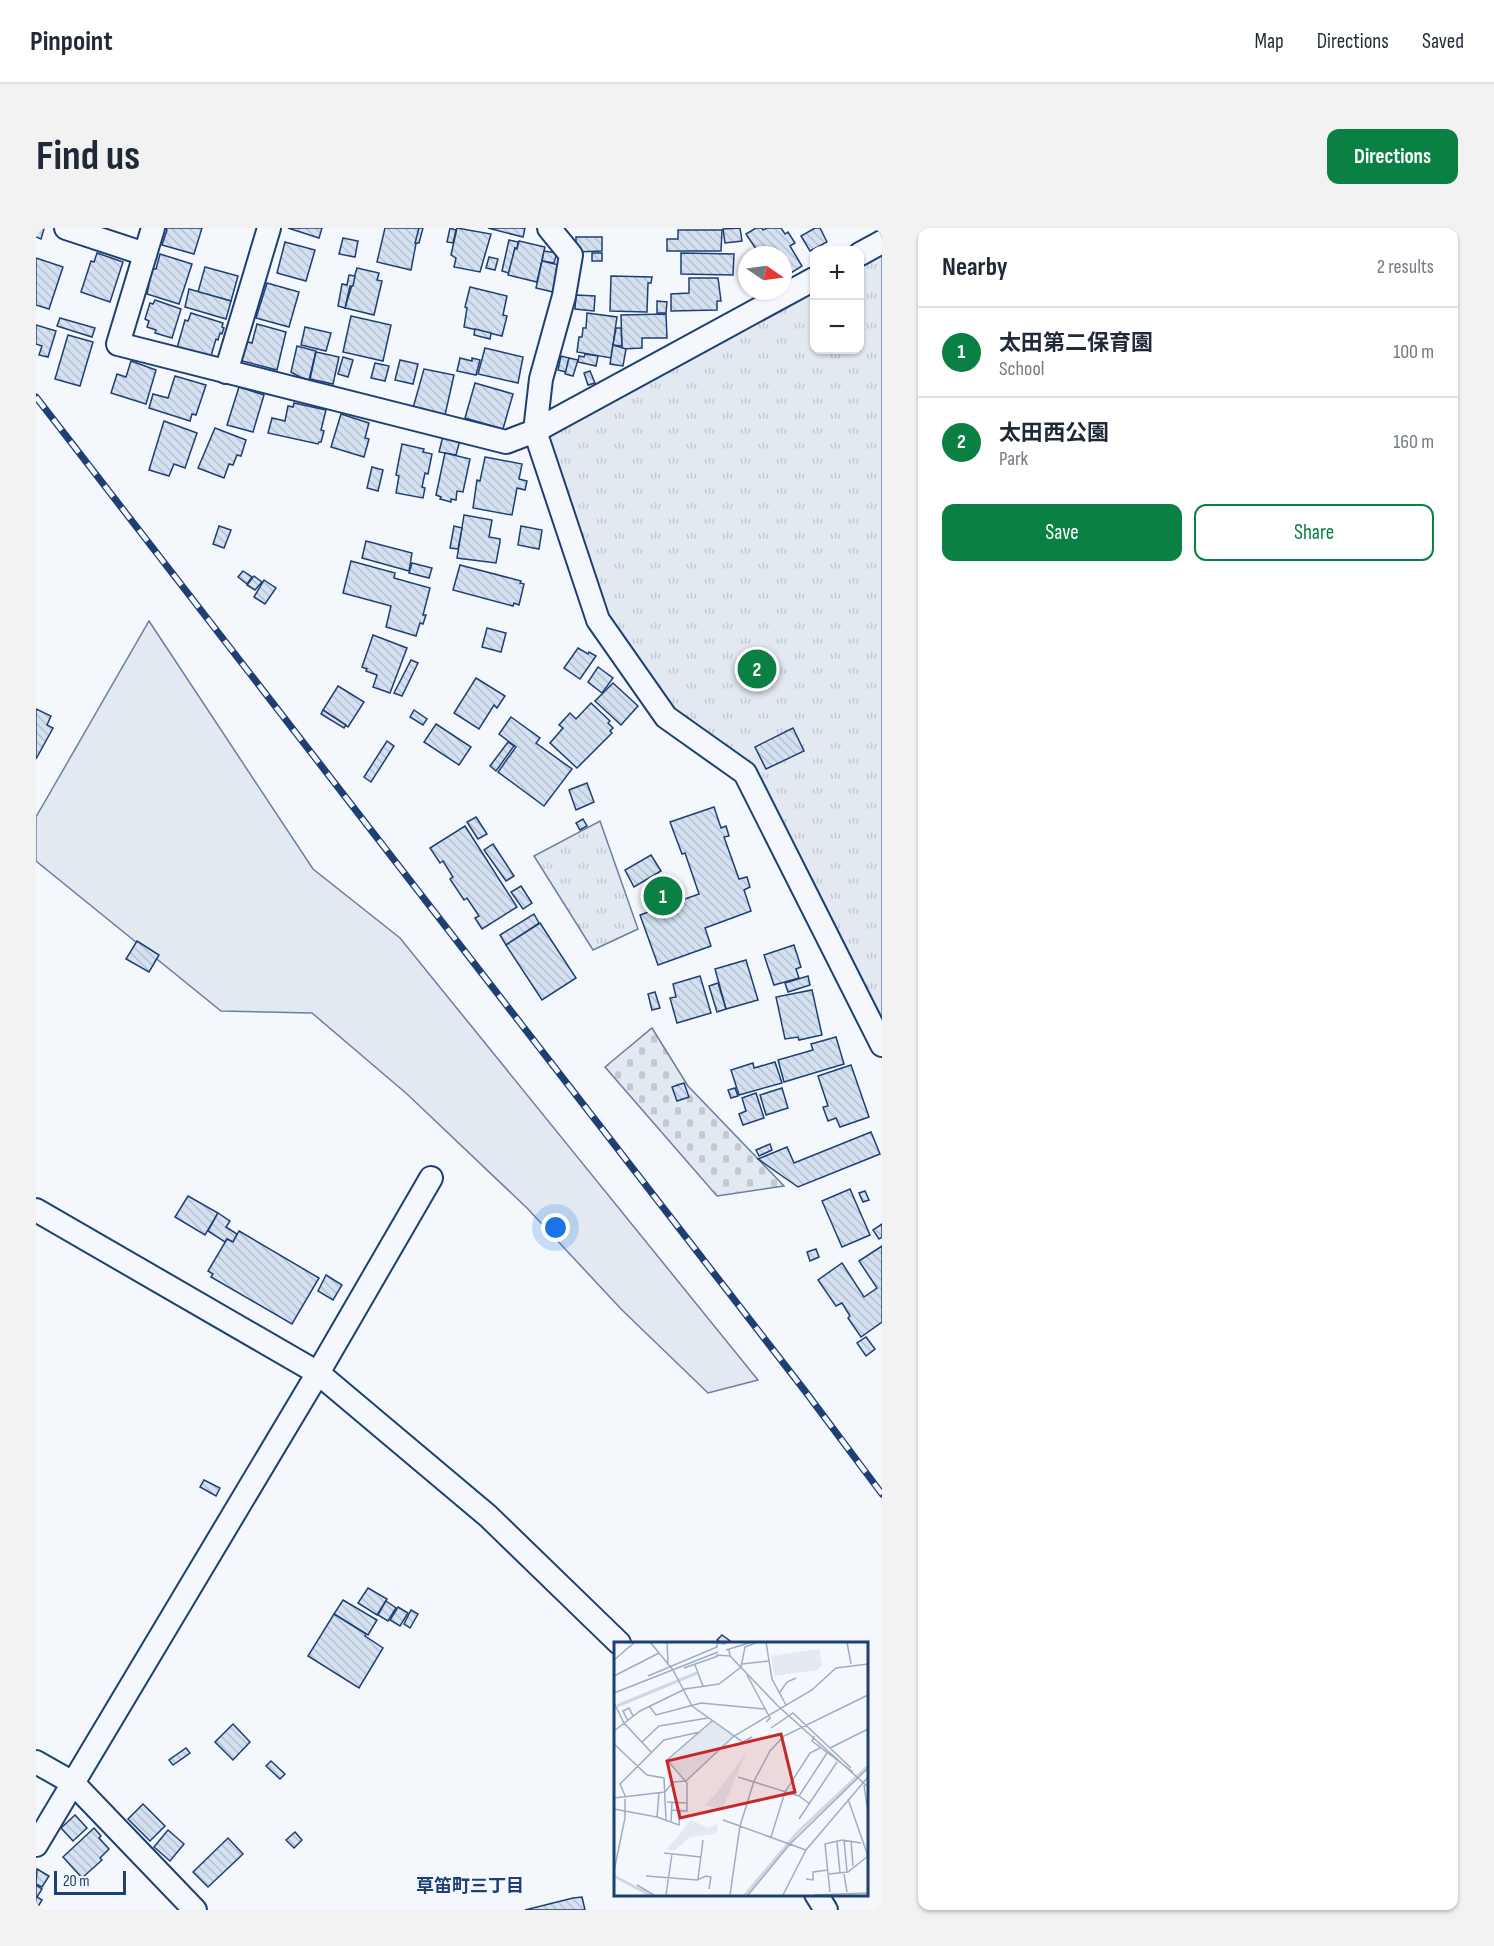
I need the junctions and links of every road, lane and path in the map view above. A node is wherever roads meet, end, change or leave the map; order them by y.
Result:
1 (66, 228) edge
2 (153, 228) edge
3 (269, 228) edge
4 (549, 228) edge
5 (882, 242) edge
6 (864, 252) edge
7 (145, 254) junction
8 (810, 281) edge
9 (226, 372) junction
10 (536, 431) junction
11 (882, 1045) edge
12 (431, 1178) dead end
13 (36, 1210) edge
14 (318, 1373) junction
15 (618, 1642) edge
16 (36, 1762) edge
17 (73, 1783) junction
18 (36, 1845) edge
19 (817, 1895) edge
20 (195, 1910) edge
21 (826, 1910) edge

1 - 7 street
2 - 7 street
3 - 9 street
4 - 10 street
5 - 6 street
7 - 9 street
8 - 10 street
9 - 10 street
10 - 11 street
12 - 14 street
13 - 14 street
14 - 15 street
14 - 17 street
16 - 17 street
17 - 18 street
17 - 20 street
19 - 21 street

